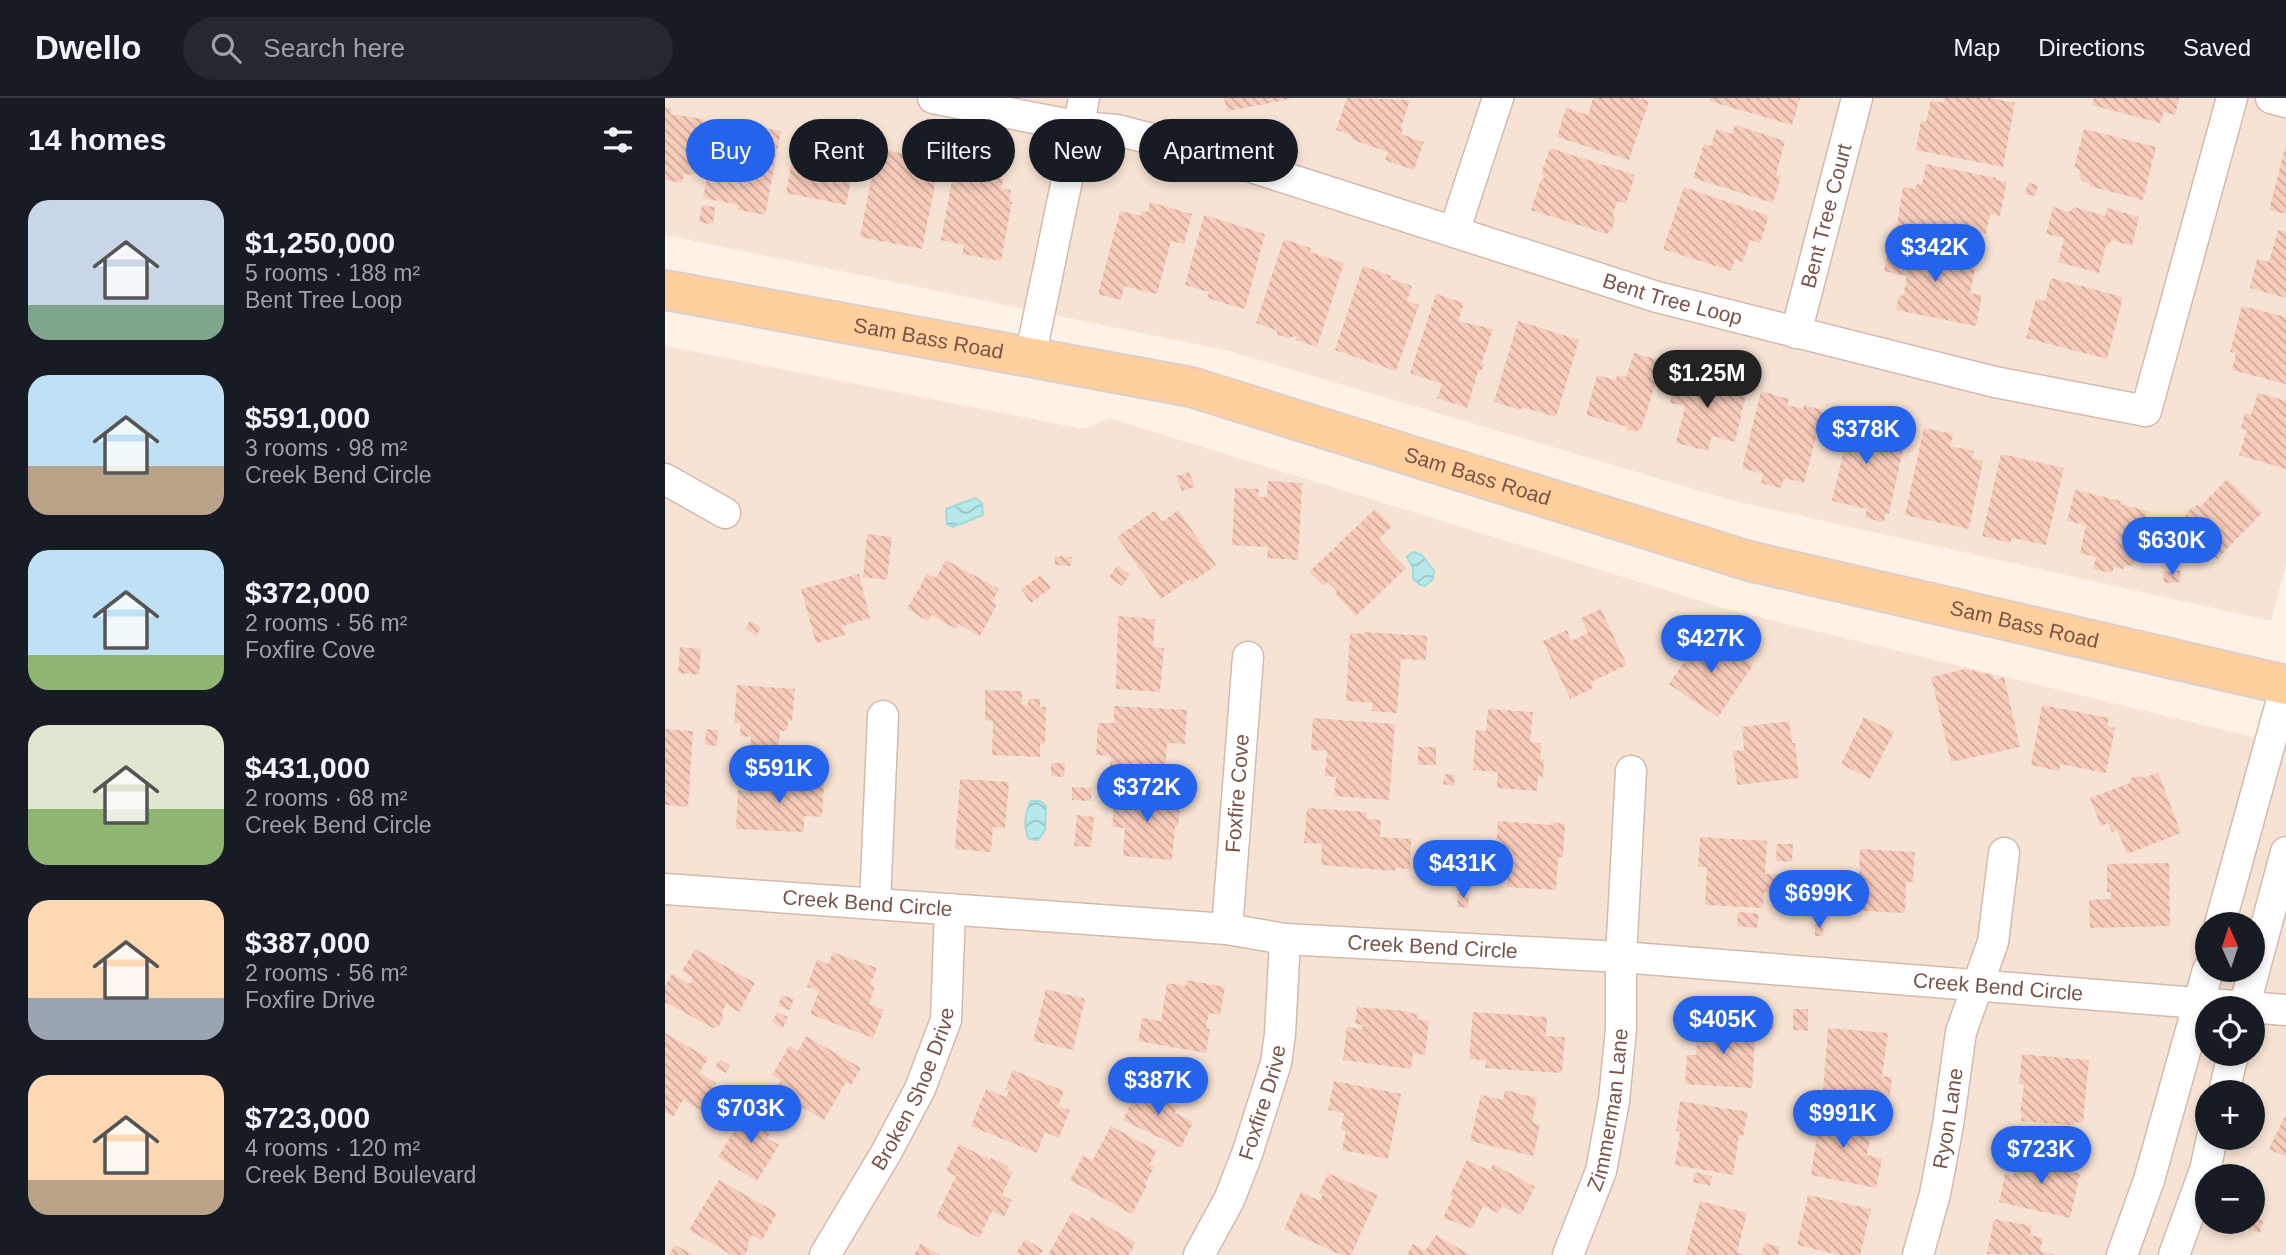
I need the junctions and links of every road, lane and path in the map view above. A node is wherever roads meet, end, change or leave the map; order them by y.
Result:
1 (933, 98) edge
2 (1498, 98) edge
3 (1857, 98) edge
4 (2232, 98) edge
5 (2271, 98) edge
6 (2286, 102) edge
7 (1082, 112) edge
8 (1454, 232) junction
9 (665, 290) edge
10 (1796, 333) junction
11 (1030, 359) junction
12 (665, 479) edge
13 (725, 513) dead end
14 (1248, 657) dead end
15 (2286, 685) edge
16 (883, 716) dead end
17 (1631, 771) dead end
18 (2286, 852) edge
19 (2004, 853) dead end
20 (665, 889) edge
21 (875, 904) junction
22 (950, 909) junction
23 (2223, 912) edge
24 (1227, 929) junction
25 (1285, 939) junction
26 (1621, 957) junction
27 (1978, 984) junction
28 (2248, 996) edge
29 (2195, 1002) edge
30 (2265, 1008) edge
31 (2286, 1010) edge
32 (2195, 1016) edge
33 (2210, 1150) edge
34 (825, 1255) edge
35 (1199, 1255) edge
36 (1568, 1255) edge
37 (1919, 1255) edge
38 (2122, 1255) edge
39 (2174, 1255) edge

1 - 7 street, Bent Tree Loop
2 - 8 street
3 - 10 street, Bent Tree Court
4 - 10 street, Bent Tree Loop
5 - 6 street
7 - 8 street, Bent Tree Loop
7 - 11 street
8 - 10 street, Bent Tree Loop
9 - 11 main road, Sam Bass Road
11 - 15 main road, Sam Bass Road
12 - 13 street
14 - 24 street, Foxfire Cove
15 - 23 street
16 - 21 street
17 - 26 street, Zimmerman Lane
18 - 28 street
19 - 27 street, Ryon Lane
20 - 21 street, Creek Bend Circle
21 - 22 street, Creek Bend Circle
22 - 24 street, Creek Bend Circle
22 - 34 street, Broken Shoe Drive
24 - 25 street, Creek Bend Circle
25 - 26 street, Creek Bend Circle
25 - 35 street, Foxfire Drive
26 - 27 street, Creek Bend Circle
26 - 36 street, Zimmerman Lane
27 - 29 street, Creek Bend Circle
27 - 37 street, Ryon Lane
30 - 31 street, Creek Bend Circle
32 - 38 street
33 - 39 street

